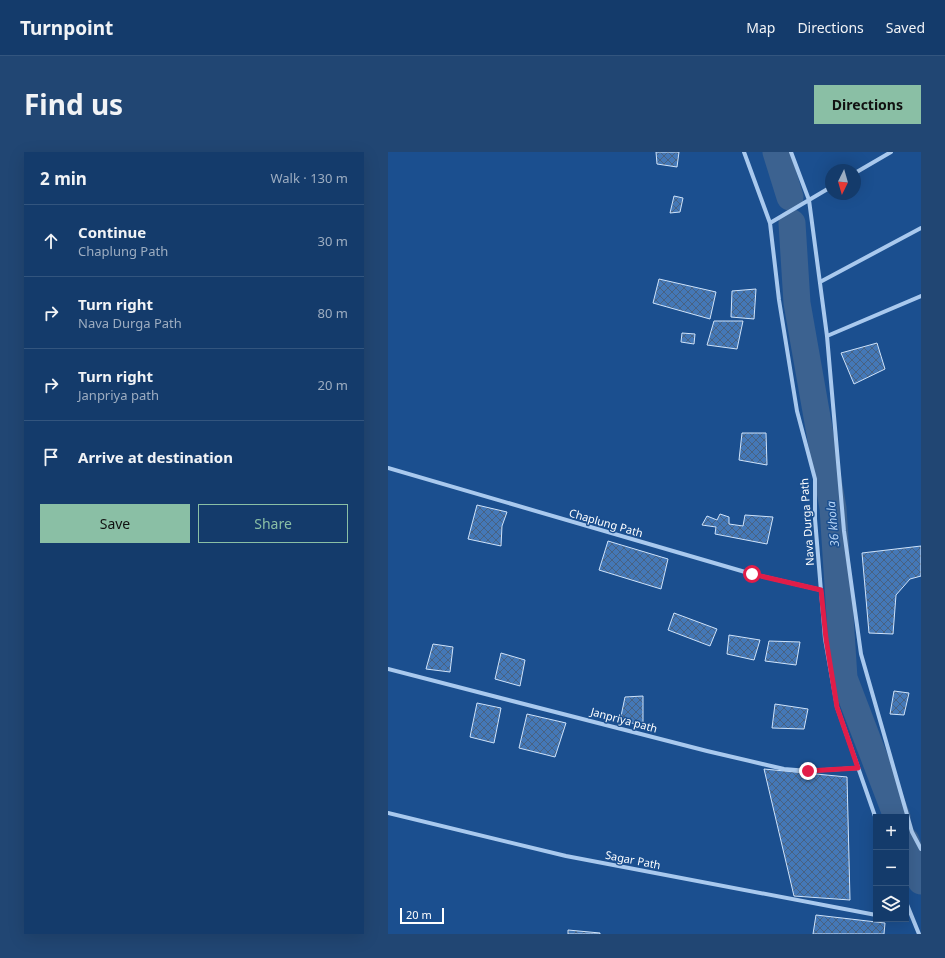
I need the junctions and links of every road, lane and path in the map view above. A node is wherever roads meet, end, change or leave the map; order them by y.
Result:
1 (744, 152) edge
2 (791, 152) edge
3 (891, 152) edge
4 (861, 170) edge
5 (825, 191) edge
6 (809, 200) junction
7 (770, 223) junction
8 (921, 228) edge
9 (820, 282) junction
10 (921, 296) edge
11 (827, 336) junction
12 (388, 468) edge
13 (821, 590) junction
14 (388, 669) edge
15 (858, 768) junction
16 (388, 813) edge
17 (874, 814) edge
18 (921, 849) edge
19 (909, 913) edge
20 (873, 914) edge
21 (919, 928) edge
22 (919, 934) edge

1 - 7 street, Nava Durga Path
2 - 6 street
3 - 4 street
5 - 6 street
6 - 7 street
6 - 9 street
7 - 13 street, Nava Durga Path
8 - 9 street
9 - 11 street
10 - 11 street
11 - 18 street
12 - 13 street, Chaplung Path
13 - 15 street, Nava Durga Path
14 - 15 street, Janpriya path
15 - 17 street, Nava Durga Path
16 - 20 street, Sagar Path
19 - 21 street
21 - 22 street

